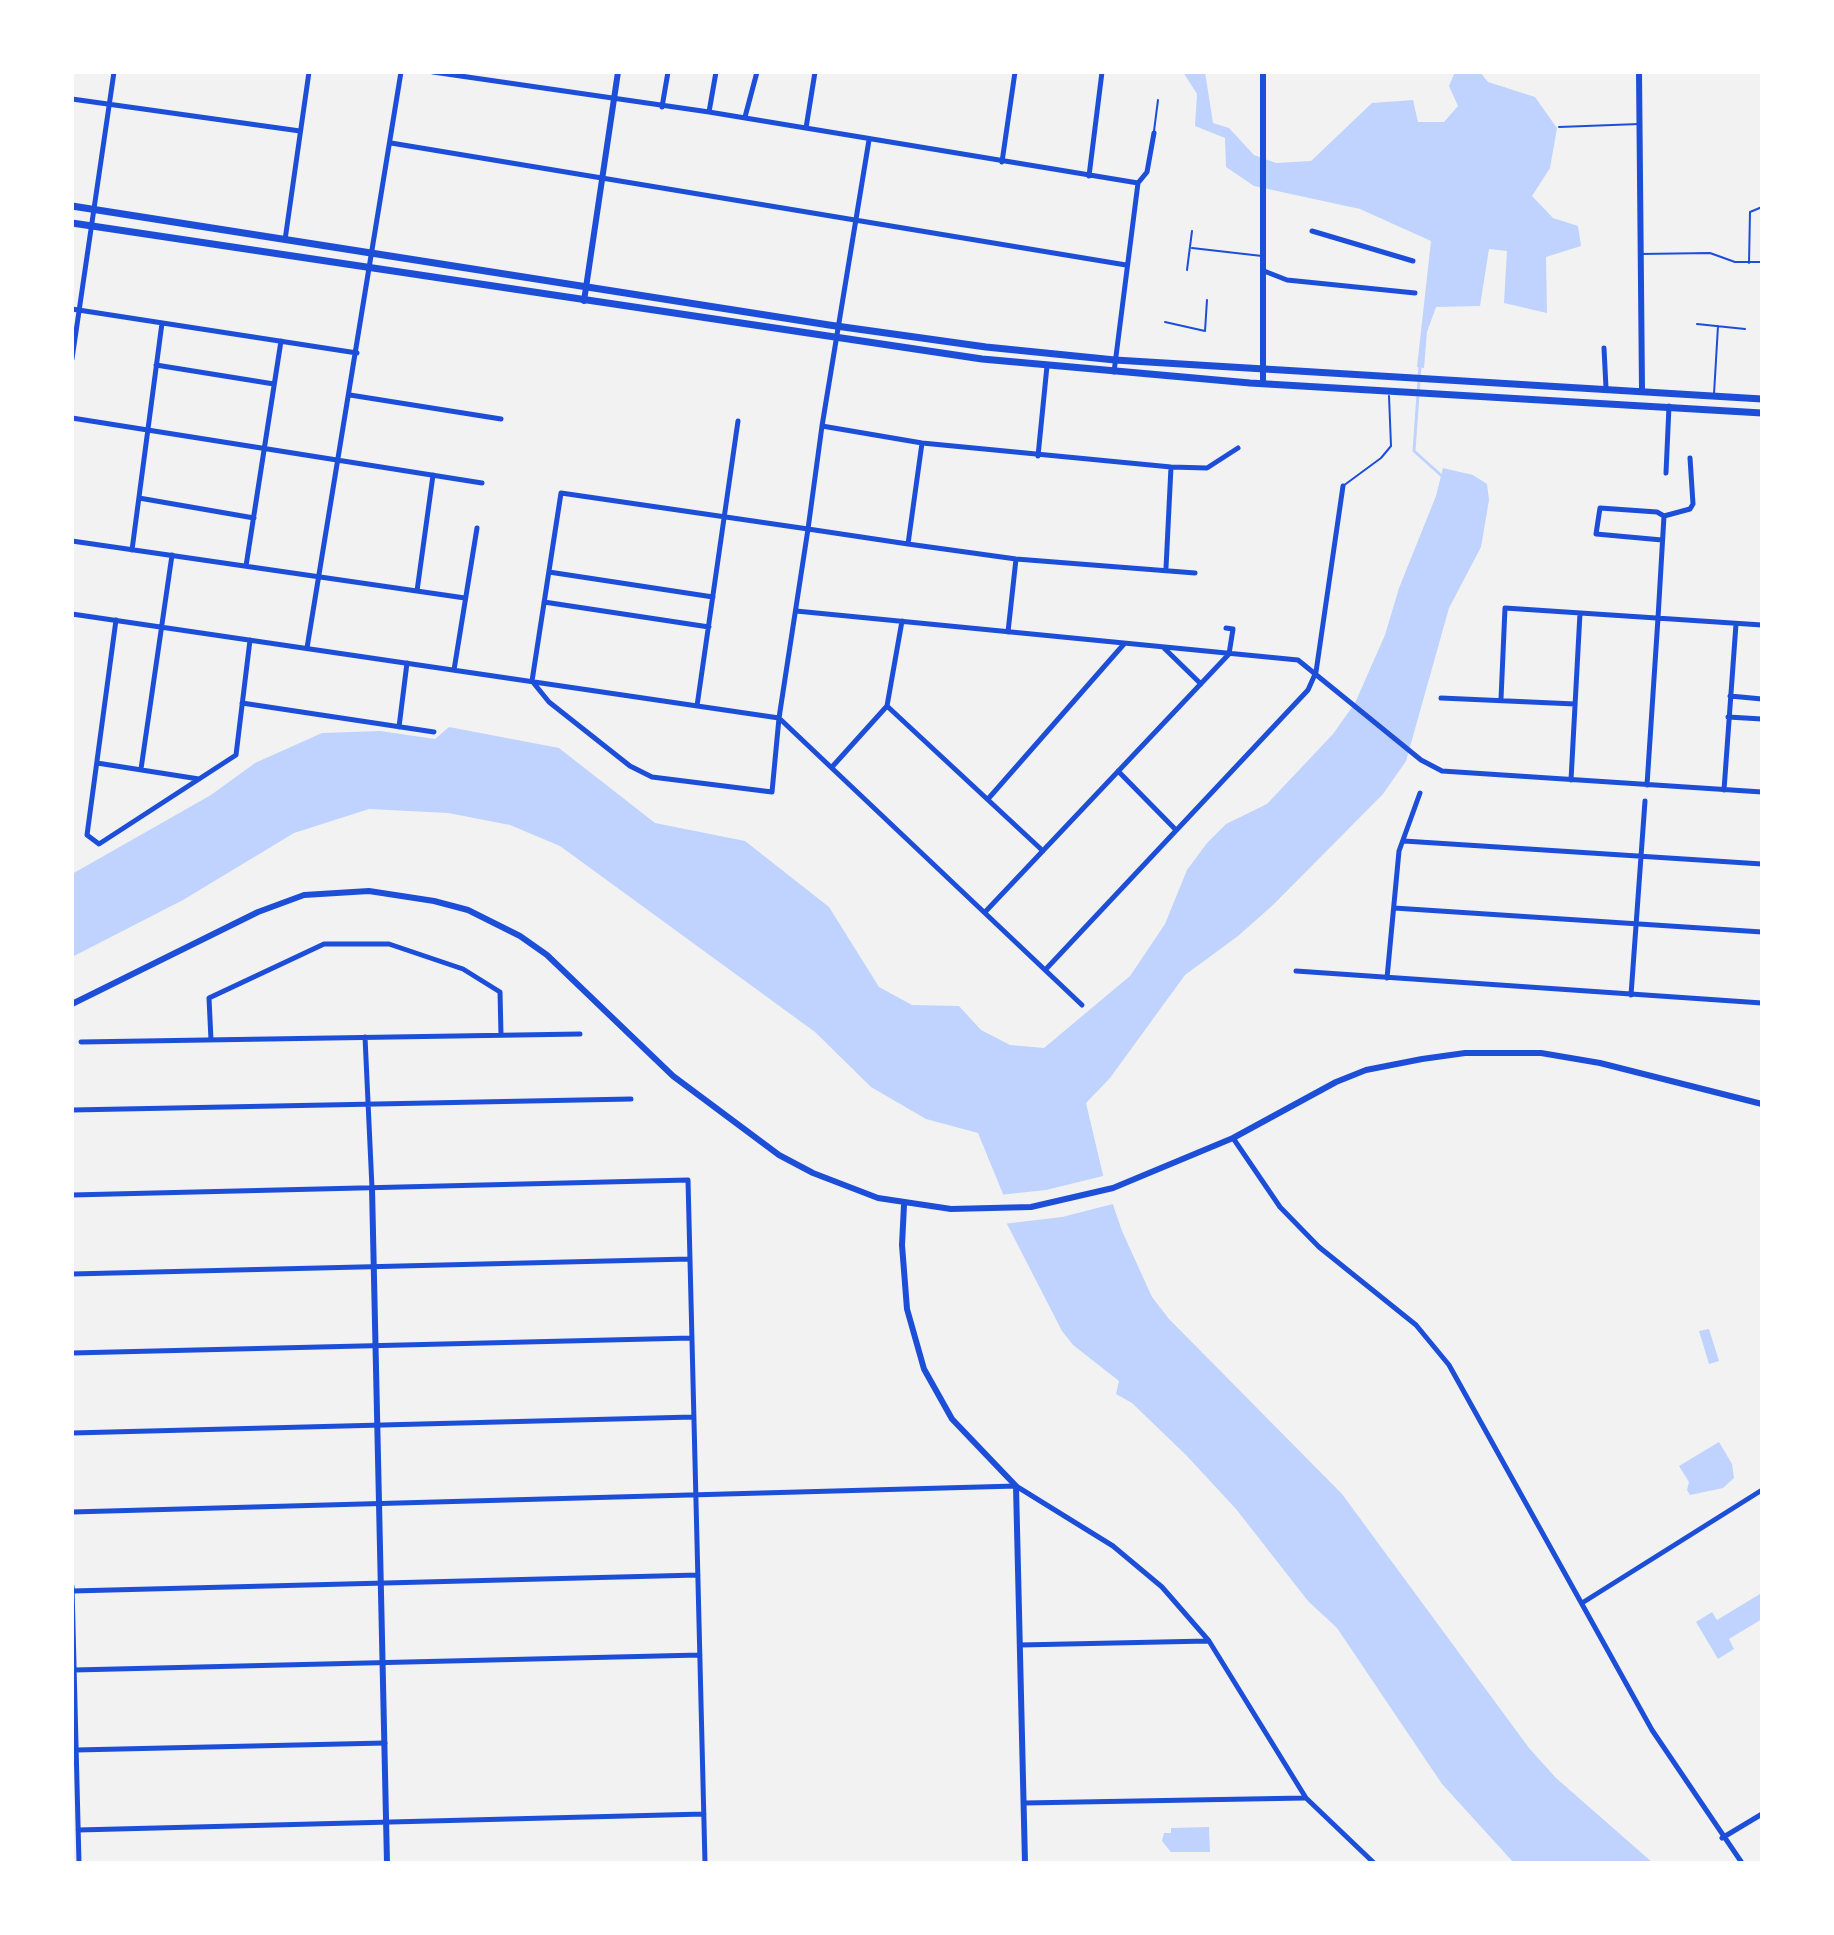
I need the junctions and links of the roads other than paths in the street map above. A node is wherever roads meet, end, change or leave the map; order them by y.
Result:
1 (114, 72) edge
2 (309, 72) edge
3 (401, 72) edge
4 (433, 72) edge
5 (618, 72) edge
6 (668, 72) edge
7 (716, 72) edge
8 (757, 72) edge
9 (815, 72) edge
10 (1015, 72) edge
11 (1102, 72) edge
12 (1263, 72) edge
13 (1639, 72) edge
14 (72, 99) edge
15 (1158, 100) dead end
16 (616, 101) junction
17 (109, 104) junction
18 (662, 107) junction
19 (709, 112) junction
20 (745, 118) junction
21 (1640, 124) junction
22 (1559, 127) dead end
23 (806, 128) junction
24 (300, 131) junction
25 (1154, 133) joint
26 (869, 140) junction
27 (391, 143) junction
28 (1002, 162) junction
29 (1089, 176) junction
30 (603, 178) junction
31 (1138, 183) junction
32 (72, 206) edge
33 (1762, 207) edge
34 (94, 210) junction
35 (856, 220) junction
36 (72, 223) edge
37 (92, 225) junction
38 (1192, 231) dead end
39 (1312, 231) dead end
40 (285, 240) junction
41 (1192, 248) junction
42 (374, 253) junction
43 (1641, 254) junction
44 (1264, 256) junction
45 (1413, 261) dead end
46 (1762, 262) edge
47 (1749, 264) junction
48 (1126, 265) junction
49 (372, 267) junction
50 (1187, 270) dead end
51 (1264, 271) junction
52 (587, 287) junction
53 (1415, 293) dead end
54 (1207, 300) dead end
55 (584, 301) junction
56 (76, 310) edge
57 (1165, 322) dead end
58 (162, 323) junction
59 (1697, 324) dead end
60 (1718, 326) junction
61 (840, 327) junction
62 (1745, 329) dead end
63 (837, 340) junction
64 (281, 341) junction
65 (1604, 348) dead end
66 (357, 353) junction
67 (72, 359) edge
68 (1115, 360) junction
69 (156, 365) junction
70 (1047, 366) junction
71 (1263, 369) junction
72 (1114, 373) junction
73 (274, 384) junction
74 (1263, 384) junction
75 (1606, 388) junction
76 (1389, 390) junction
77 (1642, 390) junction
78 (350, 395) junction
79 (1714, 395) junction
80 (1762, 399) edge
81 (1643, 404) junction
82 (1669, 406) junction
83 (1762, 413) edge
84 (72, 418) edge
85 (501, 419) dead end
86 (738, 421) dead end
87 (822, 426) junction
88 (148, 430) junction
89 (922, 443) junction
90 (1238, 448) dead end
91 (264, 449) junction
92 (1038, 456) junction
93 (1690, 458) dead end
94 (339, 461) junction
95 (1171, 467) junction
96 (1666, 473) dead end
97 (433, 475) junction
98 (482, 483) dead end
99 (1343, 486) joint
100 (139, 498) junction
101 (1664, 516) junction
102 (725, 517) junction
103 (254, 518) junction
104 (477, 528) dead end
105 (808, 529) junction
106 (1662, 540) junction
107 (72, 541) edge
108 (908, 544) junction
109 (132, 550) junction
110 (172, 555) junction
111 (1016, 559) junction
112 (246, 566) junction
113 (1166, 568) junction
114 (549, 572) junction
115 (1195, 573) dead end
116 (319, 577) junction
117 (417, 591) junction
118 (713, 597) junction
119 (465, 598) junction
120 (544, 602) junction
121 (796, 611) junction
122 (1580, 613) junction
123 (72, 614) edge
124 (1658, 618) junction
125 (116, 620) junction
126 (902, 621) junction
127 (1736, 624) junction
128 (1762, 625) edge
129 (162, 627) junction
130 (709, 627) junction
131 (1226, 628) dead end
132 (1008, 632) junction
133 (250, 640) junction
134 (1125, 643) junction
135 (1162, 647) junction
136 (307, 648) junction
137 (1229, 654) junction
138 (407, 663) junction
139 (454, 670) junction
140 (1316, 672) junction
141 (532, 681) junction
142 (1201, 684) junction
143 (1730, 696) junction
144 (1441, 698) dead end
145 (1501, 699) junction
146 (1762, 699) edge
147 (242, 703) junction
148 (1575, 704) junction
149 (697, 706) junction
150 (887, 706) junction
151 (1728, 717) junction
152 (779, 718) junction
153 (1762, 719) edge
154 (399, 727) junction
155 (434, 732) dead end
156 (97, 763) junction
157 (832, 767) junction
158 (141, 769) junction
159 (1118, 771) junction
160 (199, 779) junction
161 (1571, 780) junction
162 (1647, 785) junction
163 (1724, 790) junction
164 (1762, 792) edge
165 (1420, 793) dead end
166 (988, 799) junction
167 (1645, 801) dead end
168 (1176, 830) junction
169 (1404, 841) junction
170 (1043, 851) junction
171 (1641, 857) junction
172 (1762, 864) edge
173 (1394, 908) junction
174 (986, 911) junction
175 (1636, 924) junction
176 (1762, 932) edge
177 (1047, 968) junction
178 (1296, 971) dead end
179 (1387, 978) junction
180 (1631, 995) junction
181 (1762, 1003) edge
182 (72, 1004) edge
183 (1082, 1005) dead end
184 (580, 1034) dead end
185 (501, 1035) junction
186 (365, 1037) junction
187 (211, 1040) junction
188 (81, 1042) dead end
189 (631, 1099) dead end
190 (1762, 1104) edge
191 (369, 1106) junction
192 (72, 1110) edge
193 (1233, 1138) junction
194 (372, 1188) junction
195 (72, 1195) edge
196 (904, 1205) junction
197 (689, 1259) junction
198 (373, 1267) junction
199 (72, 1274) edge
200 (691, 1338) junction
201 (375, 1346) junction
202 (72, 1353) edge
203 (693, 1417) junction
204 (378, 1425) junction
205 (72, 1433) edge
206 (1016, 1486) junction
207 (1762, 1490) edge
208 (695, 1496) junction
209 (379, 1504) junction
210 (72, 1512) edge
211 (698, 1575) junction
212 (381, 1583) junction
213 (72, 1589) edge
214 (1582, 1603) junction
215 (1209, 1641) junction
216 (1020, 1645) junction
217 (700, 1655) junction
218 (383, 1663) junction
219 (74, 1670) junction
220 (385, 1743) junction
221 (76, 1750) junction
222 (1306, 1798) junction
223 (1024, 1803) junction
224 (704, 1814) junction
225 (1762, 1814) edge
226 (387, 1822) junction
227 (78, 1830) junction
228 (1722, 1838) junction
229 (79, 1863) edge
230 (387, 1863) edge
231 (705, 1863) edge
232 (1025, 1863) edge
233 (1374, 1863) edge
234 (1742, 1863) edge

1 - 17 street
2 - 24 street
3 - 27 street
4 - 16 street
5 - 16 street
6 - 18 street
7 - 19 street
8 - 20 street
9 - 23 street
10 - 28 street
11 - 29 street
12 - 44 street
13 - 21 street
14 - 17 street
15 - 25 lane
16 - 18 street
16 - 30 street
17 - 24 street
17 - 34 street
18 - 19 street
19 - 20 street
20 - 23 street
21 - 22 lane
21 - 43 street
23 - 26 street
24 - 40 street
25 - 31 street
26 - 28 street
26 - 35 street
27 - 30 street
27 - 42 street
28 - 29 street
29 - 31 street
30 - 35 street
30 - 52 street
31 - 48 street
32 - 34 main road
33 - 47 lane
34 - 37 street
34 - 40 main road
35 - 48 street
35 - 61 street
36 - 37 main road
37 - 49 main road
37 - 56 street
38 - 41 lane
39 - 45 street
40 - 42 main road
41 - 44 lane
41 - 50 lane
42 - 49 street
42 - 52 main road
43 - 47 lane
43 - 77 street
44 - 51 street
46 - 47 lane
48 - 68 street
49 - 55 main road
49 - 66 street
51 - 53 street
51 - 71 street
52 - 55 street
52 - 61 main road
54 - 57 lane
55 - 63 main road
56 - 58 street
56 - 67 street
58 - 64 street
58 - 69 street
59 - 60 lane
60 - 62 lane
60 - 79 lane
61 - 63 street
61 - 68 main road
63 - 70 main road
63 - 87 street
64 - 66 street
64 - 73 street
65 - 75 street
66 - 78 street
68 - 71 main road
68 - 72 street
69 - 73 street
69 - 88 street
70 - 72 main road
70 - 92 street
71 - 74 street
71 - 75 main road
72 - 74 main road
73 - 91 street
74 - 76 main road
75 - 77 main road
76 - 81 main road
76 - 99 lane
77 - 79 main road
77 - 81 main road
78 - 85 street
78 - 94 street
79 - 80 main road
81 - 82 main road
82 - 83 main road
82 - 96 street
84 - 88 street
86 - 102 street
87 - 89 street
87 - 105 street
88 - 91 street
88 - 100 street
89 - 92 street
89 - 108 street
90 - 95 street
91 - 94 street
91 - 103 street
92 - 95 street
93 - 101 street
94 - 97 street
94 - 116 street
95 - 113 street
97 - 98 street
97 - 117 street
99 - 140 street
100 - 103 street
100 - 109 street
101 - 106 street
101 - 106 street
102 - 105 street
102 - 114 street
102 - 118 street
103 - 112 street
104 - 119 street
105 - 108 street
105 - 121 street
106 - 124 street
107 - 109 street
108 - 111 street
109 - 110 street
110 - 112 street
110 - 129 street
111 - 113 street
111 - 132 street
112 - 116 street
113 - 115 street
114 - 118 street
114 - 120 street
116 - 117 street
116 - 136 street
117 - 119 street
118 - 130 street
119 - 139 street
120 - 130 street
120 - 141 street
121 - 126 street
121 - 152 street
122 - 124 street
122 - 145 street
122 - 148 street
123 - 125 street
124 - 127 street
124 - 162 street
125 - 129 street
125 - 156 street
126 - 132 street
126 - 150 street
127 - 128 street
127 - 143 street
129 - 133 street
129 - 158 street
130 - 149 street
131 - 137 street
132 - 134 street
133 - 136 street
133 - 147 street
134 - 135 street
134 - 166 street
135 - 137 street
135 - 142 street
136 - 138 street
137 - 140 street
137 - 142 street
138 - 139 street
138 - 154 street
139 - 141 street
140 - 161 street
140 - 168 street
141 - 149 street
141 - 152 street
142 - 159 street
143 - 146 street
143 - 151 street
144 - 145 street
145 - 148 street
147 - 154 street
147 - 160 street
148 - 161 street
149 - 152 street
150 - 157 street
150 - 166 street
151 - 153 street
151 - 163 street
152 - 157 street
154 - 155 street
156 - 158 street
156 - 160 street
157 - 174 street
158 - 160 street
159 - 168 street
159 - 170 street
161 - 162 street
162 - 163 street
163 - 164 street
165 - 169 street
166 - 170 street
167 - 171 street
168 - 177 street
169 - 171 street
169 - 173 street
170 - 174 street
171 - 172 street
171 - 175 street
173 - 175 street
173 - 179 street
174 - 177 street
175 - 176 street
175 - 180 street
177 - 183 street
178 - 179 street
179 - 180 street
180 - 181 street
182 - 196 street
184 - 185 street
185 - 186 street
185 - 187 street
186 - 187 street
186 - 191 street
187 - 188 street
189 - 191 street
190 - 193 street
191 - 192 street
191 - 194 street
193 - 196 street
193 - 214 street
194 - 195 street
194 - 197 street
194 - 198 street
196 - 206 street
197 - 198 street
197 - 200 street
198 - 199 street
198 - 201 street
200 - 201 street
200 - 203 street
201 - 202 street
201 - 204 street
203 - 204 street
203 - 208 street
204 - 205 street
204 - 209 street
206 - 208 street
206 - 215 street
206 - 216 street
207 - 214 street
208 - 209 street
208 - 211 street
209 - 210 street
209 - 212 street
211 - 212 street
211 - 217 street
212 - 213 street
212 - 218 street
213 - 219 street
214 - 228 street
215 - 216 street
215 - 222 street
216 - 223 street
217 - 218 street
217 - 224 street
218 - 219 street
218 - 220 street
219 - 221 street
220 - 221 street
220 - 226 street
221 - 227 street
222 - 223 street
222 - 233 street
223 - 232 street
224 - 226 street
224 - 231 street
225 - 228 street
226 - 227 street
226 - 230 street
227 - 229 street
228 - 234 street

